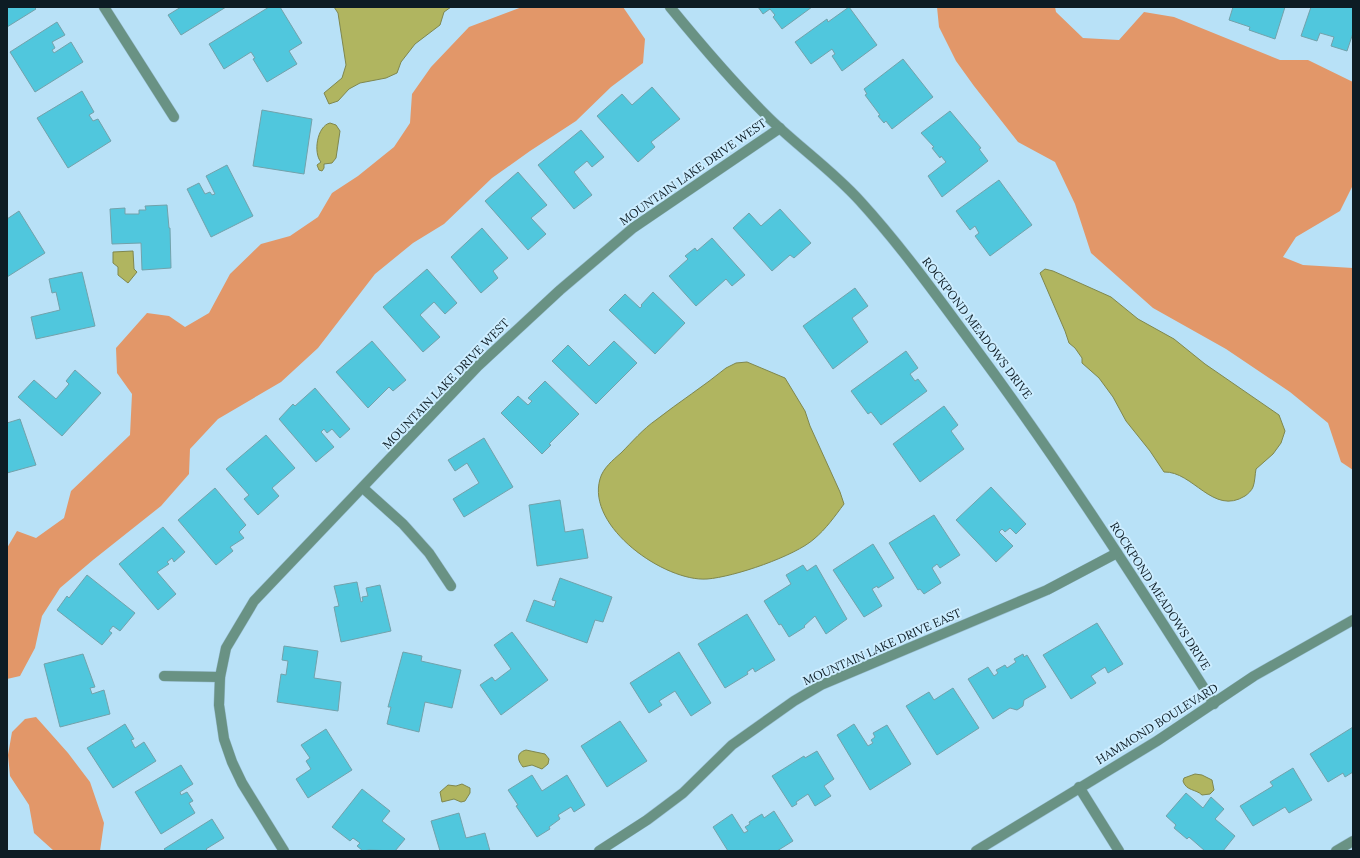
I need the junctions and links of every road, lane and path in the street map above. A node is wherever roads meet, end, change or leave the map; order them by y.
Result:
1 (104, 7) edge
2 (670, 7) edge
3 (174, 117) dead end
4 (780, 128) junction
5 (363, 488) junction
6 (1117, 553) junction
7 (451, 586) dead end
8 (1353, 620) edge
9 (164, 676) dead end
10 (220, 677) junction
11 (1214, 704) junction
12 (1079, 787) junction
13 (1353, 841) edge
14 (284, 851) edge
15 (599, 851) edge
16 (976, 851) edge
17 (1119, 851) edge
18 (1336, 851) edge

1 - 3 street
2 - 4 street, ROCKPOND MEADOWS DRIVE
4 - 5 street, MOUNTAIN LAKE DRIVE WEST
4 - 6 street, ROCKPOND MEADOWS DRIVE
5 - 7 street
5 - 10 street, MOUNTAIN LAKE DRIVE WEST
6 - 11 street, ROCKPOND MEADOWS DRIVE
6 - 15 street, MOUNTAIN LAKE DRIVE EAST
8 - 11 street, HAMMOND BOULEVARD
9 - 10 street
10 - 14 street, MOUNTAIN LAKE DRIVE WEST
11 - 12 street, HAMMOND BOULEVARD
12 - 16 street, HAMMOND BOULEVARD
12 - 17 street
13 - 18 street

